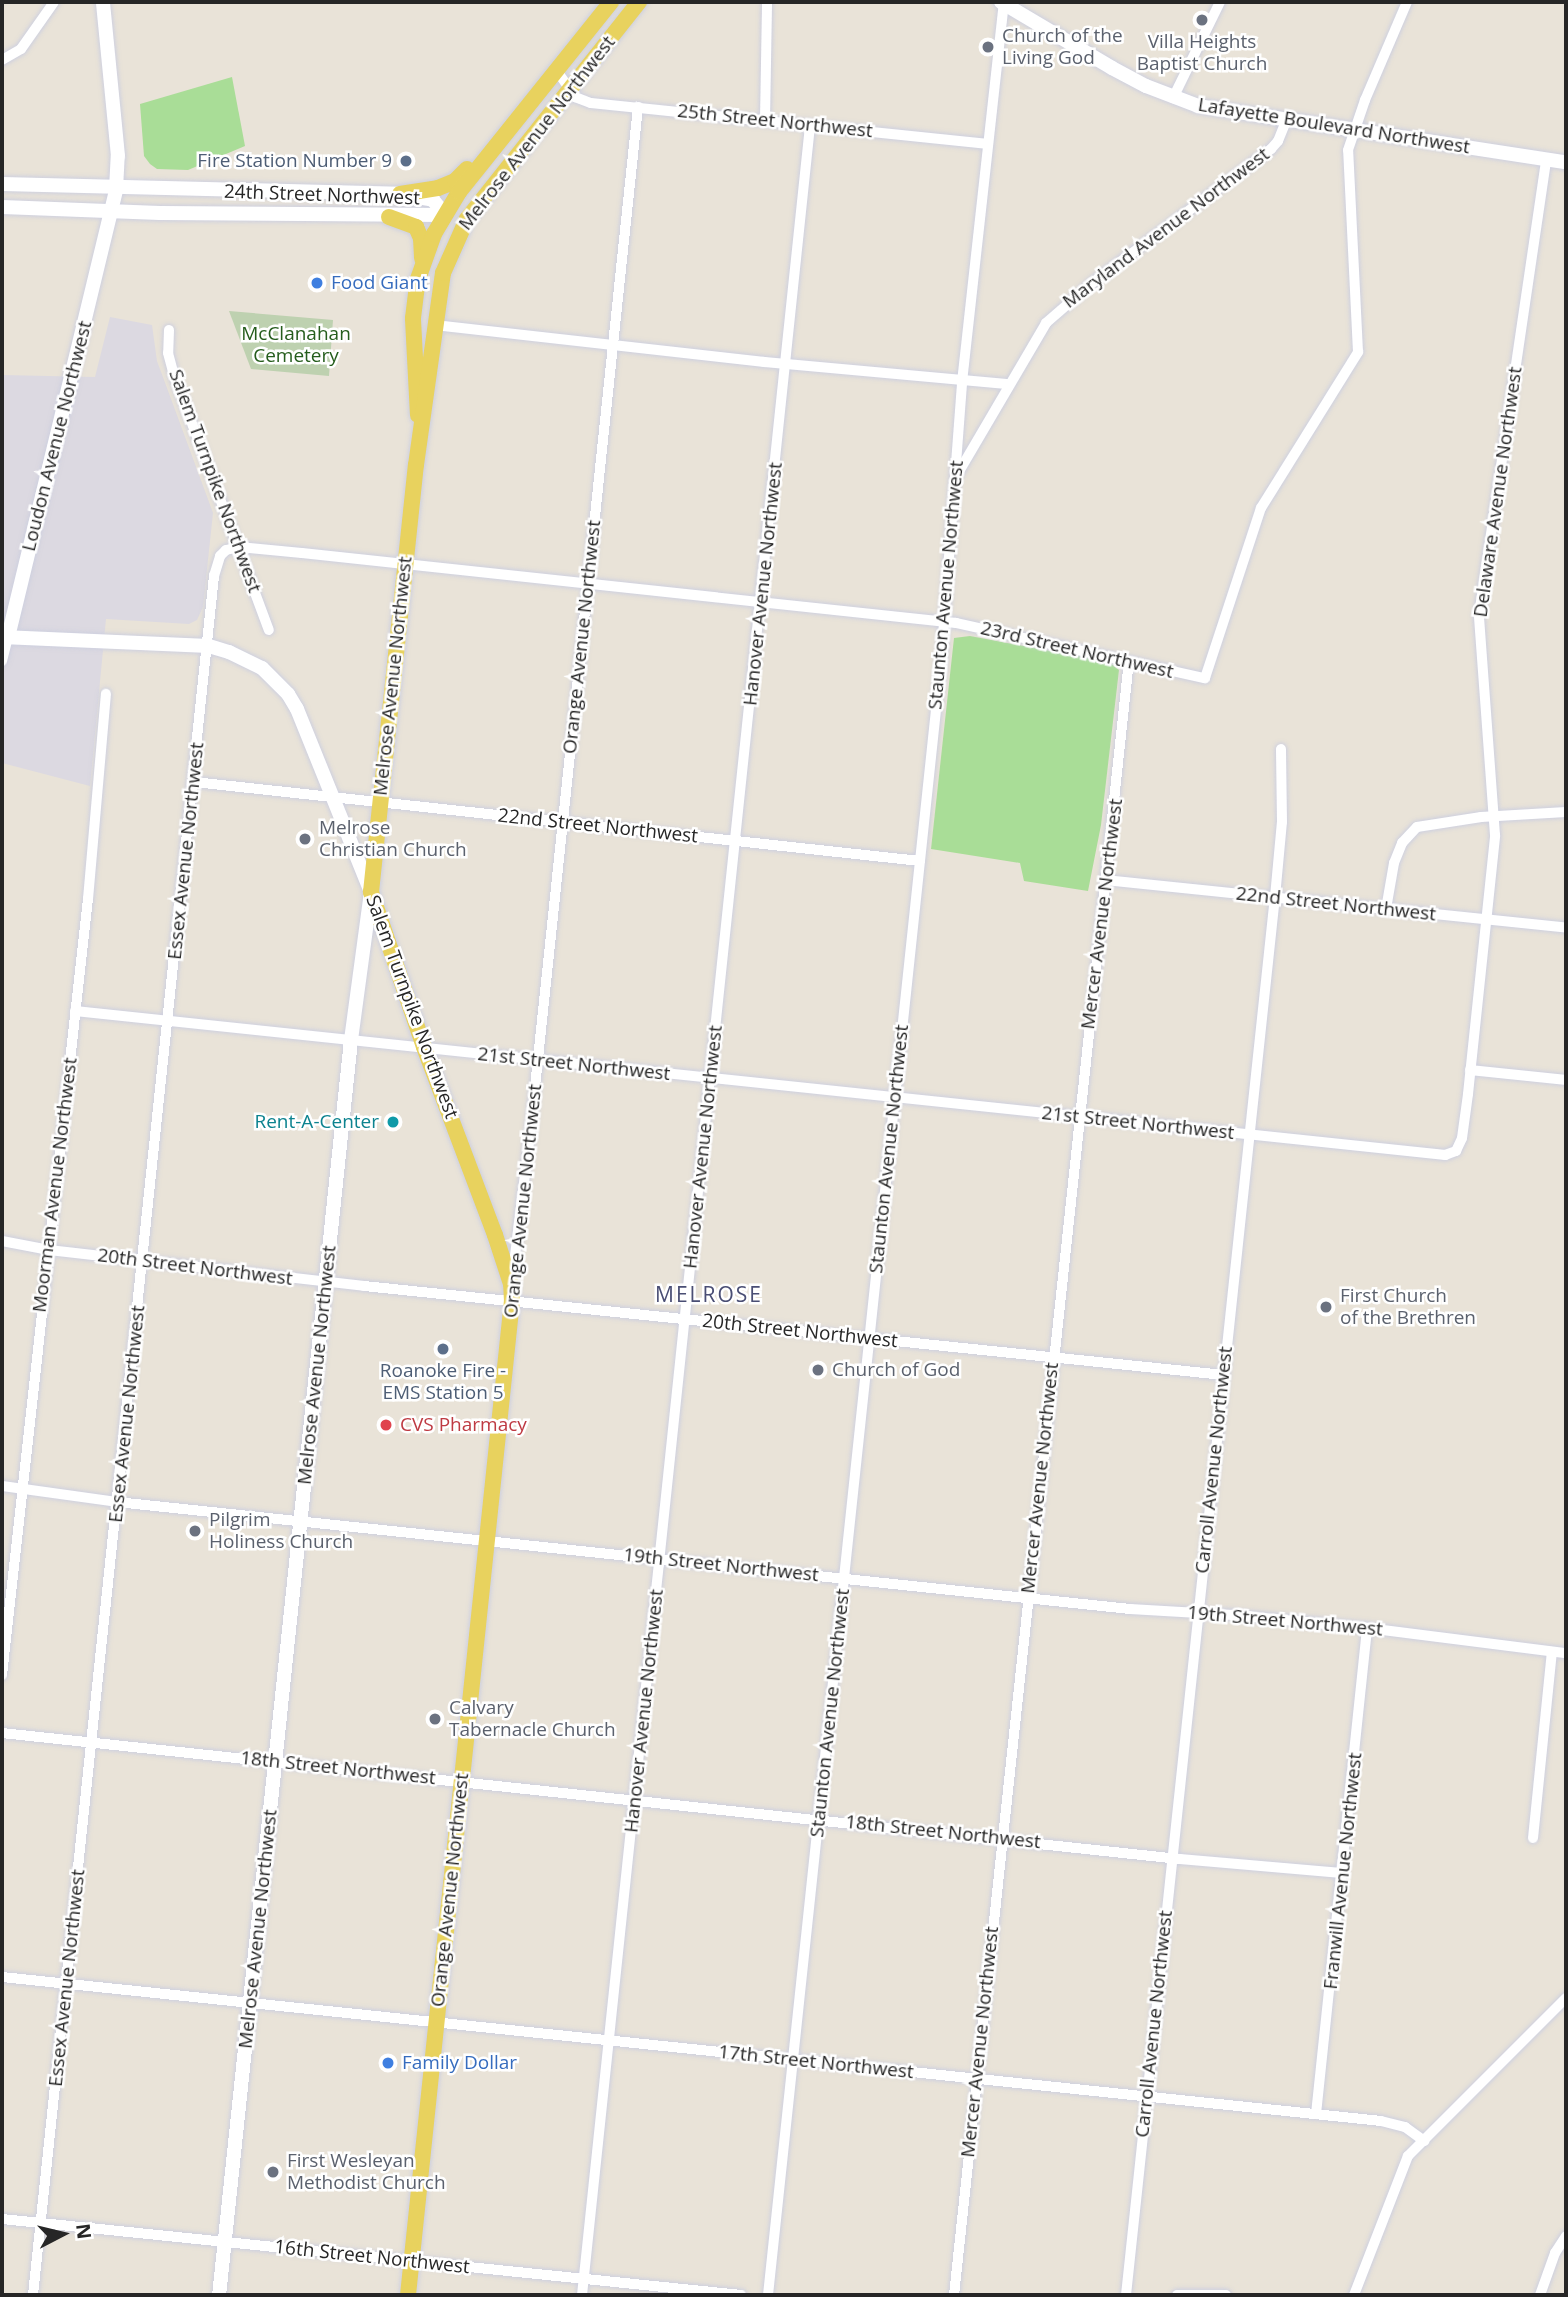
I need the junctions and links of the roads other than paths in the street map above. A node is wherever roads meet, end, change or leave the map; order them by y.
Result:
1 (54, 2) edge
2 (103, 2) edge
3 (611, 2) edge
4 (639, 2) edge
5 (767, 2) edge
6 (1003, 2) edge
7 (1220, 2) edge
8 (1407, 2) edge
9 (2, 60) edge
10 (557, 71) junction
11 (570, 90) junction
12 (1173, 97) junction
13 (533, 100) junction
14 (638, 107) junction
15 (765, 120) junction
16 (1286, 121) junction
17 (810, 125) junction
18 (1353, 131) junction
19 (986, 144) junction
20 (1546, 159) junction
21 (1566, 162) edge
22 (2, 184) edge
23 (116, 189) junction
24 (400, 194) junction
25 (487, 194) junction
26 (2, 207) edge
27 (113, 211) junction
28 (444, 215) junction
29 (389, 217) junction
30 (422, 266) junction
31 (435, 326) junction
32 (169, 330) dead end
33 (612, 345) junction
34 (785, 364) junction
35 (962, 382) junction
36 (1007, 384) junction
37 (420, 435) junction
38 (956, 477) junction
39 (239, 547) junction
40 (405, 565) junction
41 (588, 583) junction
42 (761, 601) junction
43 (944, 622) junction
44 (269, 630) dead end
45 (5, 637) edge
46 (209, 646) junction
47 (2, 661) edge
48 (1129, 661) junction
49 (106, 694) dead end
50 (1281, 749) dead end
51 (194, 782) junction
52 (332, 795) junction
53 (380, 802) junction
54 (1566, 812) edge
55 (1495, 817) junction
56 (562, 822) junction
57 (735, 841) junction
58 (919, 860) junction
59 (1105, 880) junction
60 (371, 892) junction
61 (1275, 897) junction
62 (1386, 909) junction
63 (1485, 920) junction
64 (1566, 928) edge
65 (75, 1011) junction
66 (167, 1021) junction
67 (351, 1040) junction
68 (424, 1047) junction
69 (538, 1060) junction
70 (1470, 1070) junction
71 (710, 1079) junction
72 (1566, 1080) edge
73 (894, 1097) junction
74 (1079, 1117) junction
75 (1249, 1134) junction
76 (1449, 1154) joint
77 (2, 1241) edge
78 (49, 1250) junction
79 (142, 1261) junction
80 (326, 1282) junction
81 (512, 1293) junction
82 (685, 1319) junction
83 (869, 1338) junction
84 (1053, 1358) junction
85 (1224, 1375) junction
86 (2, 1486) edge
87 (21, 1490) junction
88 (117, 1502) junction
89 (301, 1521) junction
90 (486, 1541) junction
91 (660, 1559) junction
92 (844, 1578) junction
93 (1027, 1597) junction
94 (1198, 1613) junction
95 (1367, 1628) junction
96 (1552, 1652) junction
97 (1566, 1653) edge
98 (2, 1675) edge
99 (2, 1733) edge
100 (92, 1743) junction
101 (275, 1762) junction
102 (461, 1781) junction
103 (634, 1800) junction
104 (819, 1819) junction
105 (1533, 1838) dead end
106 (1002, 1839) junction
107 (1172, 1858) junction
108 (1342, 1873) junction
109 (2, 1976) edge
110 (67, 1983) junction
111 (1566, 1998) edge
112 (250, 2002) junction
113 (437, 2021) junction
114 (609, 2040) junction
115 (793, 2059) junction
116 (977, 2079) junction
117 (1147, 2097) junction
118 (1316, 2114) junction
119 (1424, 2141) junction
120 (2, 2219) edge
121 (42, 2224) junction
122 (1566, 2235) edge
123 (225, 2242) junction
124 (412, 2259) junction
125 (583, 2280) junction
126 (33, 2295) edge
127 (219, 2295) edge
128 (408, 2295) edge
129 (582, 2295) edge
130 (741, 2295) edge
131 (768, 2295) edge
132 (954, 2295) edge
133 (1126, 2295) edge
134 (1177, 2295) edge
135 (1226, 2295) edge
136 (1354, 2295) edge
137 (1540, 2295) edge

1 - 9 street
2 - 23 street
3 - 10 main road, Melrose Avenue Northwest
4 - 11 main road, Melrose Avenue Northwest
5 - 15 street
6 - 12 street, Lafayette Boulevard Northwest
6 - 19 street, Staunton Avenue Northwest
7 - 12 street
8 - 18 street
10 - 11 street
10 - 13 main road, Melrose Avenue Northwest
11 - 14 street, 25th Street Northwest
11 - 25 main road, Melrose Avenue Northwest
12 - 16 street, Lafayette Boulevard Northwest
13 - 24 main road
13 - 28 main road, Melrose Avenue Northwest
14 - 15 street, 25th Street Northwest
14 - 33 street, Orange Avenue Northwest
15 - 17 street, 25th Street Northwest
16 - 18 street, Lafayette Boulevard Northwest
16 - 36 street, Maryland Avenue Northwest
17 - 19 street, 25th Street Northwest
17 - 34 street, Hanover Avenue Northwest
18 - 20 street, Lafayette Boulevard Northwest
18 - 48 street, 23rd Street Northwest
19 - 35 street, Staunton Avenue Northwest
20 - 21 street, Lafayette Boulevard Northwest
20 - 55 street, Delaware Avenue Northwest
22 - 23 street, 24th Street Northwest
23 - 24 street, 24th Street Northwest
23 - 27 street
24 - 28 street, 24th Street Northwest
25 - 28 main road
25 - 31 main road, Melrose Avenue Northwest
26 - 27 street, 24th Street Northwest
27 - 29 street, 24th Street Northwest
27 - 45 street, Loudon Avenue Northwest
28 - 29 street, 24th Street Northwest
28 - 30 main road, Melrose Avenue Northwest
28 - 31 main road
29 - 30 main road
30 - 37 main road, Melrose Avenue Northwest
31 - 33 street
31 - 37 main road, Melrose Avenue Northwest
32 - 39 street, Salem Turnpike Northwest
33 - 34 street
33 - 41 street, Orange Avenue Northwest
34 - 35 street
34 - 42 street, Hanover Avenue Northwest
35 - 36 street
35 - 38 street, Staunton Avenue Northwest
36 - 38 street, Maryland Avenue Northwest
37 - 40 main road, Melrose Avenue Northwest
38 - 43 street, Staunton Avenue Northwest
39 - 40 street, 23rd Street Northwest
39 - 44 street, Salem Turnpike Northwest
39 - 46 street, Essex Avenue Northwest
40 - 41 street, 23rd Street Northwest
40 - 53 main road, Melrose Avenue Northwest
41 - 42 street, 23rd Street Northwest
41 - 56 street, Orange Avenue Northwest
42 - 43 street, 23rd Street Northwest
42 - 57 street, Hanover Avenue Northwest
43 - 48 street, 23rd Street Northwest
43 - 58 street, Staunton Avenue Northwest
45 - 46 street
45 - 47 street, Loudon Avenue Northwest
46 - 51 street, Essex Avenue Northwest
46 - 52 street, Salem Turnpike Northwest
48 - 59 street, Mercer Avenue Northwest
49 - 65 street, Moorman Avenue Northwest
50 - 61 street, Carroll Avenue Northwest
51 - 52 street, 22nd Street Northwest
51 - 66 street, Essex Avenue Northwest
52 - 53 street, 22nd Street Northwest
52 - 60 street, Salem Turnpike Northwest
53 - 56 street, 22nd Street Northwest
53 - 60 main road, Melrose Avenue Northwest
54 - 55 street
55 - 62 street
55 - 63 street, Delaware Avenue Northwest
56 - 57 street, 22nd Street Northwest
56 - 69 street, Orange Avenue Northwest
57 - 58 street, 22nd Street Northwest
57 - 71 street, Hanover Avenue Northwest
58 - 73 street, Staunton Avenue Northwest
59 - 61 street, 22nd Street Northwest
59 - 74 street, Mercer Avenue Northwest
60 - 67 street, Melrose Avenue Northwest
60 - 68 main road, Salem Turnpike Northwest
61 - 62 street, 22nd Street Northwest
61 - 75 street, Carroll Avenue Northwest
62 - 63 street, 22nd Street Northwest
63 - 64 street, 22nd Street Northwest
63 - 70 street, Delaware Avenue Northwest
65 - 66 street, 21st Street Northwest
65 - 78 street, Moorman Avenue Northwest
66 - 67 street, 21st Street Northwest
66 - 79 street, Essex Avenue Northwest
67 - 68 street, 21st Street Northwest
67 - 80 street, Melrose Avenue Northwest
68 - 69 street, 21st Street Northwest
68 - 81 main road, Salem Turnpike Northwest
69 - 71 street, 21st Street Northwest
69 - 81 street, Orange Avenue Northwest
70 - 72 street
70 - 76 street, Delaware Avenue Northwest
71 - 73 street, 21st Street Northwest
71 - 82 street, Hanover Avenue Northwest
73 - 74 street, 21st Street Northwest
73 - 83 street, Staunton Avenue Northwest
74 - 75 street, 21st Street Northwest
74 - 84 street, Mercer Avenue Northwest
75 - 76 street, 21st Street Northwest
75 - 85 street, Carroll Avenue Northwest
77 - 78 street, 20th Street Northwest
78 - 79 street, 20th Street Northwest
78 - 87 street, Moorman Avenue Northwest
79 - 80 street, 20th Street Northwest
79 - 88 street, Essex Avenue Northwest
80 - 81 street, 20th Street Northwest
80 - 89 street, Melrose Avenue Northwest
81 - 82 street, 20th Street Northwest
81 - 90 main road, Orange Avenue Northwest
82 - 83 street, 20th Street Northwest
82 - 91 street, Hanover Avenue Northwest
83 - 84 street, 20th Street Northwest
83 - 92 street, Staunton Avenue Northwest
84 - 85 street, 20th Street Northwest
84 - 93 street, Mercer Avenue Northwest
85 - 94 street, Carroll Avenue Northwest
86 - 87 street, 19th Street Northwest
87 - 88 street, 19th Street Northwest
87 - 98 street, Moorman Avenue Northwest
88 - 89 street, 19th Street Northwest
88 - 100 street, Essex Avenue Northwest
89 - 90 street, 19th Street Northwest
89 - 101 street, Melrose Avenue Northwest
90 - 91 street, 19th Street Northwest
90 - 102 main road, Orange Avenue Northwest
91 - 92 street, 19th Street Northwest
91 - 103 street, Hanover Avenue Northwest
92 - 93 street, 19th Street Northwest
92 - 104 street, Staunton Avenue Northwest
93 - 94 street, 19th Street Northwest
93 - 106 street, Mercer Avenue Northwest
94 - 95 street, 19th Street Northwest
94 - 107 street, Carroll Avenue Northwest
95 - 96 street, 19th Street Northwest
95 - 108 street, Franwill Avenue Northwest
96 - 97 street, 19th Street Northwest
96 - 105 street
99 - 100 street, 18th Street Northwest
100 - 101 street, 18th Street Northwest
100 - 110 street, Essex Avenue Northwest
101 - 102 street, 18th Street Northwest
101 - 112 street, Melrose Avenue Northwest
102 - 103 street, 18th Street Northwest
102 - 113 main road, Orange Avenue Northwest
103 - 104 street, 18th Street Northwest
103 - 114 street, Hanover Avenue Northwest
104 - 106 street, 18th Street Northwest
104 - 115 street, Staunton Avenue Northwest
106 - 107 street, 18th Street Northwest
106 - 116 street, Mercer Avenue Northwest
107 - 108 street, 18th Street Northwest
107 - 117 street, Carroll Avenue Northwest
108 - 118 street, Franwill Avenue Northwest
109 - 110 street, 17th Street Northwest
110 - 112 street, 17th Street Northwest
110 - 121 street, Essex Avenue Northwest
111 - 119 street
112 - 113 street, 17th Street Northwest
112 - 123 street, Melrose Avenue Northwest
113 - 114 street, 17th Street Northwest
113 - 124 main road, Orange Avenue Northwest
114 - 115 street, 17th Street Northwest
114 - 125 street, Hanover Avenue Northwest
115 - 116 street, 17th Street Northwest
115 - 131 street, Staunton Avenue Northwest
116 - 117 street, 17th Street Northwest
116 - 132 street, Mercer Avenue Northwest
117 - 118 street, 17th Street Northwest
117 - 133 street, Carroll Avenue Northwest
118 - 119 street, 17th Street Northwest
119 - 136 street
120 - 121 street, 16th Street Northwest
121 - 123 street, 16th Street Northwest
121 - 126 street, Essex Avenue Northwest
122 - 137 street
123 - 124 street, 16th Street Northwest
123 - 127 street, Melrose Avenue Northwest
124 - 125 street, 16th Street Northwest
124 - 128 main road, Orange Avenue Northwest
125 - 129 street, Hanover Avenue Northwest
125 - 130 street, 16th Street Northwest
134 - 135 street

